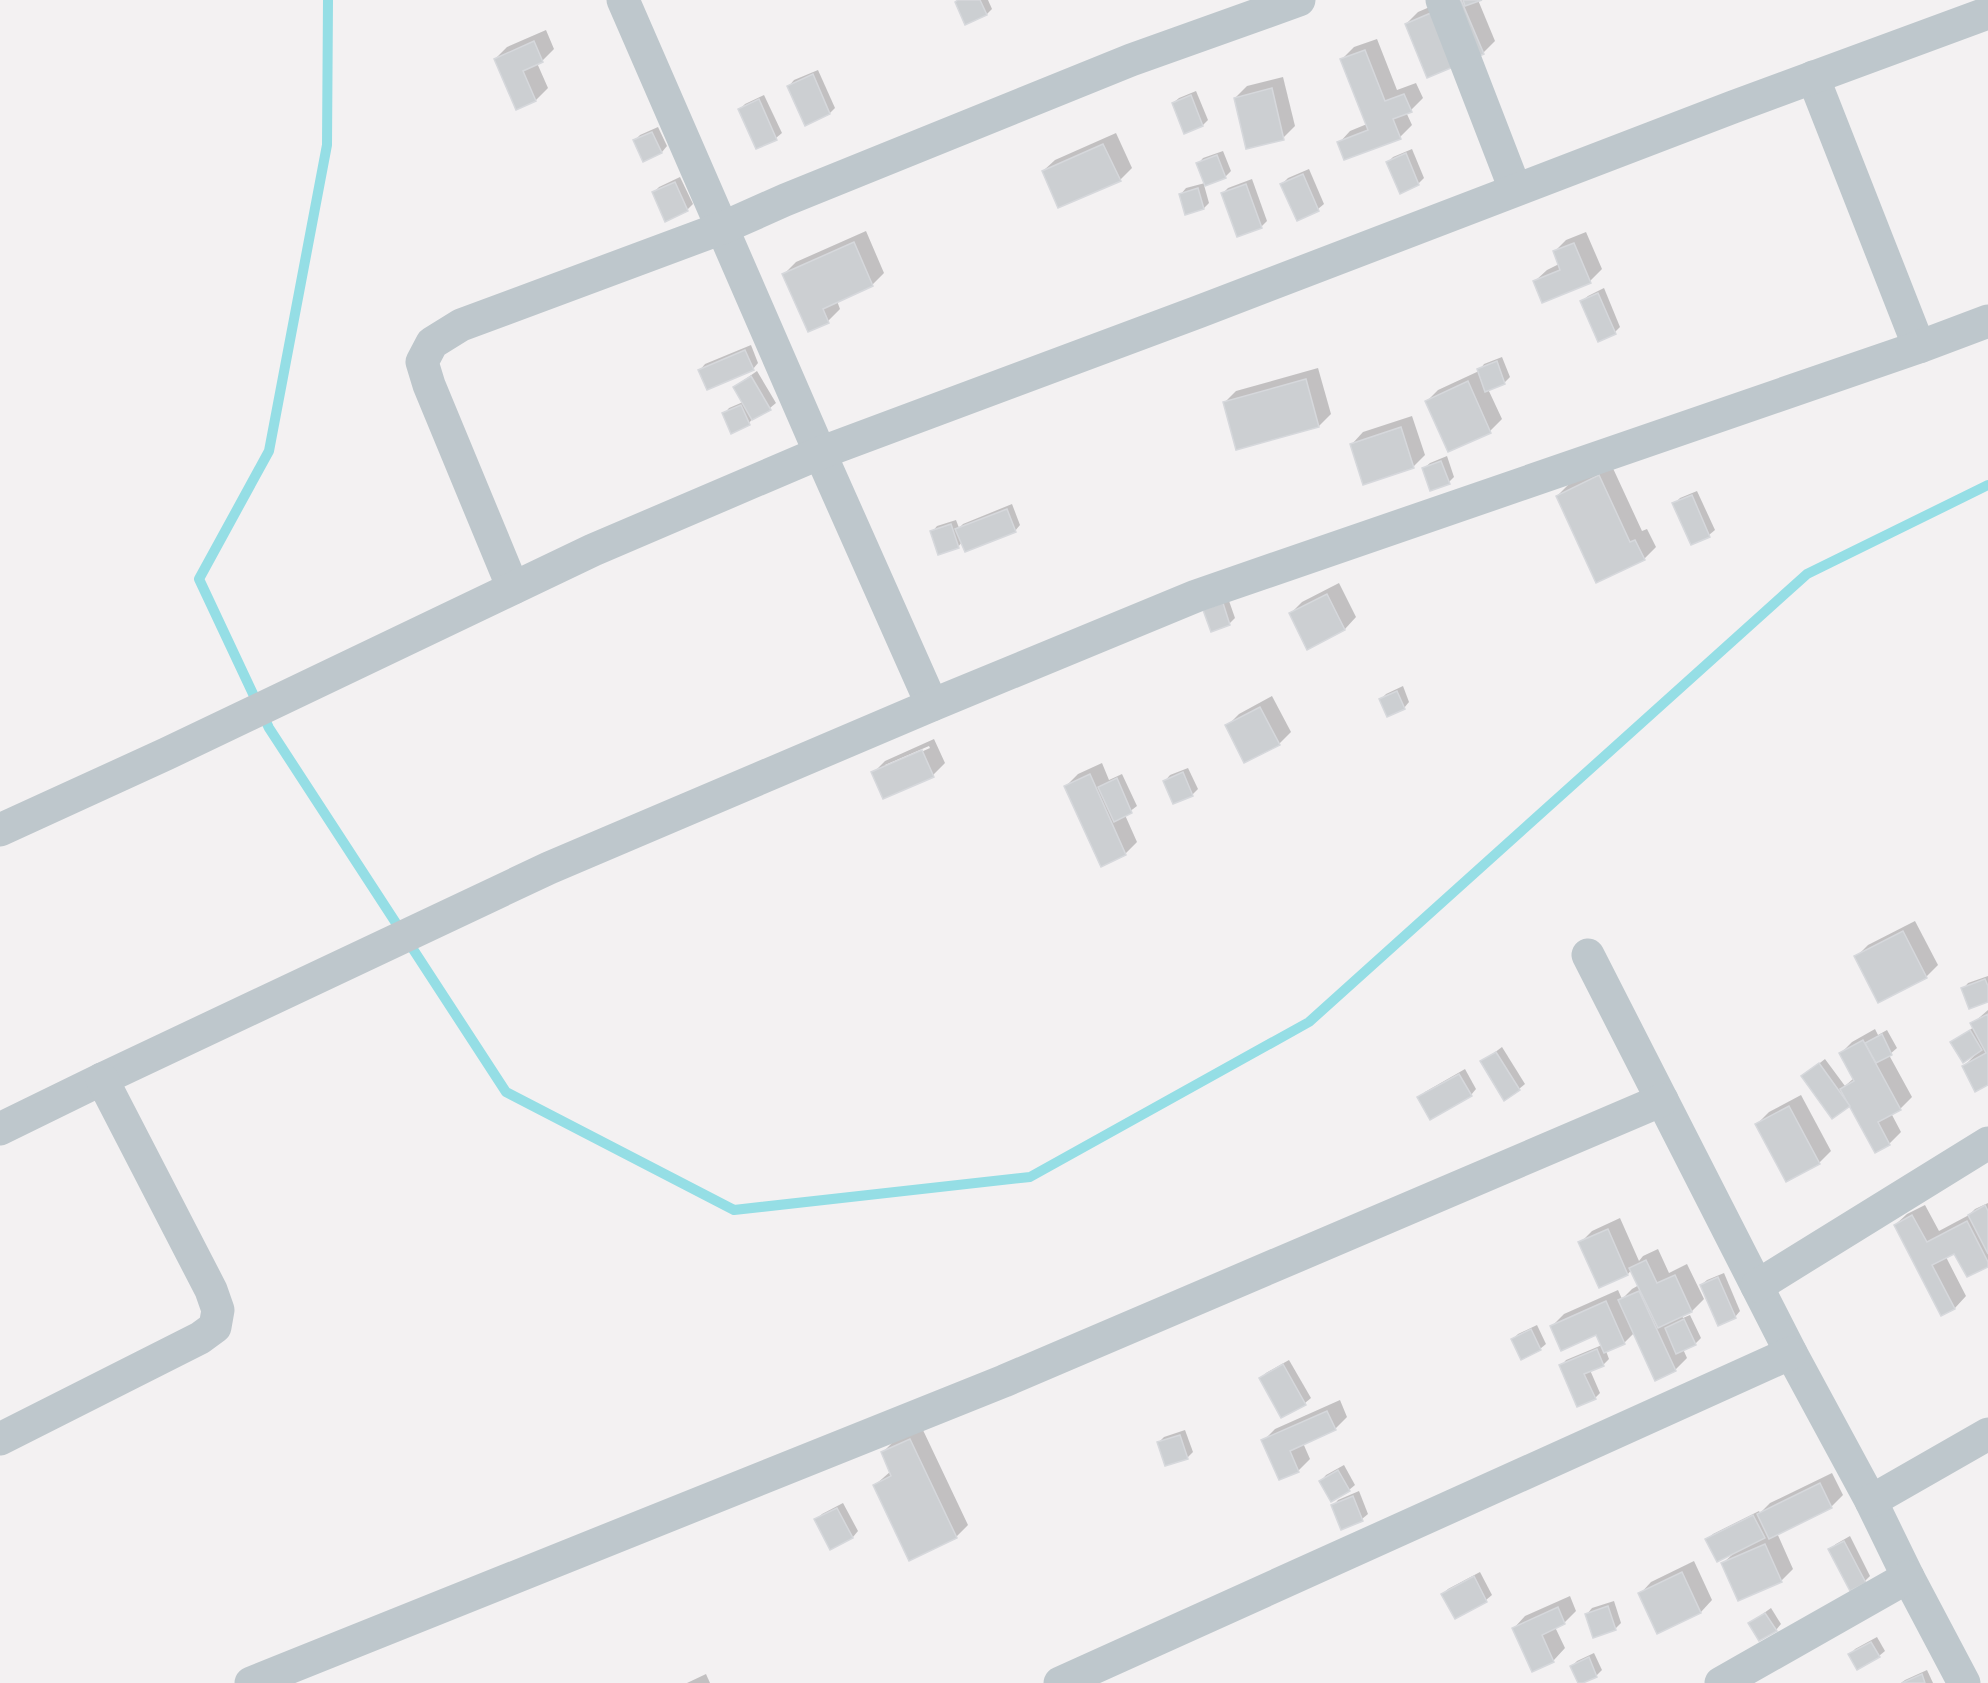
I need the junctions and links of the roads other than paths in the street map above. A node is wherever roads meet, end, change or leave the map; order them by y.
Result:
1 (623, 0) edge
2 (1299, 0) edge
3 (1442, 0) edge
4 (1988, 14) edge
5 (1813, 77) junction
6 (1515, 189) junction
7 (722, 228) junction
8 (1988, 321) edge
9 (1919, 347) junction
10 (820, 453) junction
11 (513, 588) junction
12 (932, 705) junction
13 (0, 830) edge
14 (1588, 955) dead end
15 (102, 1079) junction
16 (1662, 1100) junction
17 (0, 1130) edge
18 (1988, 1143) edge
19 (1757, 1286) junction
20 (1791, 1353) junction
21 (1988, 1434) edge
22 (0, 1439) edge
23 (1870, 1501) junction
24 (1908, 1577) junction
25 (1111, 1673) edge
26 (252, 1683) edge
27 (1060, 1683) edge
28 (1721, 1683) edge
29 (1964, 1683) edge

1 - 7 street
2 - 7 street
3 - 6 street
4 - 5 street
5 - 6 street
5 - 9 street
6 - 10 street
7 - 10 street
7 - 11 street
8 - 9 street
9 - 12 street
10 - 11 street
10 - 12 street
11 - 13 street
12 - 15 street
14 - 16 street
15 - 17 street
15 - 22 street
16 - 19 street
16 - 26 street
18 - 19 street
19 - 20 street
20 - 23 street
20 - 25 street
21 - 23 street
23 - 24 street
24 - 28 street
24 - 29 street
25 - 27 street

